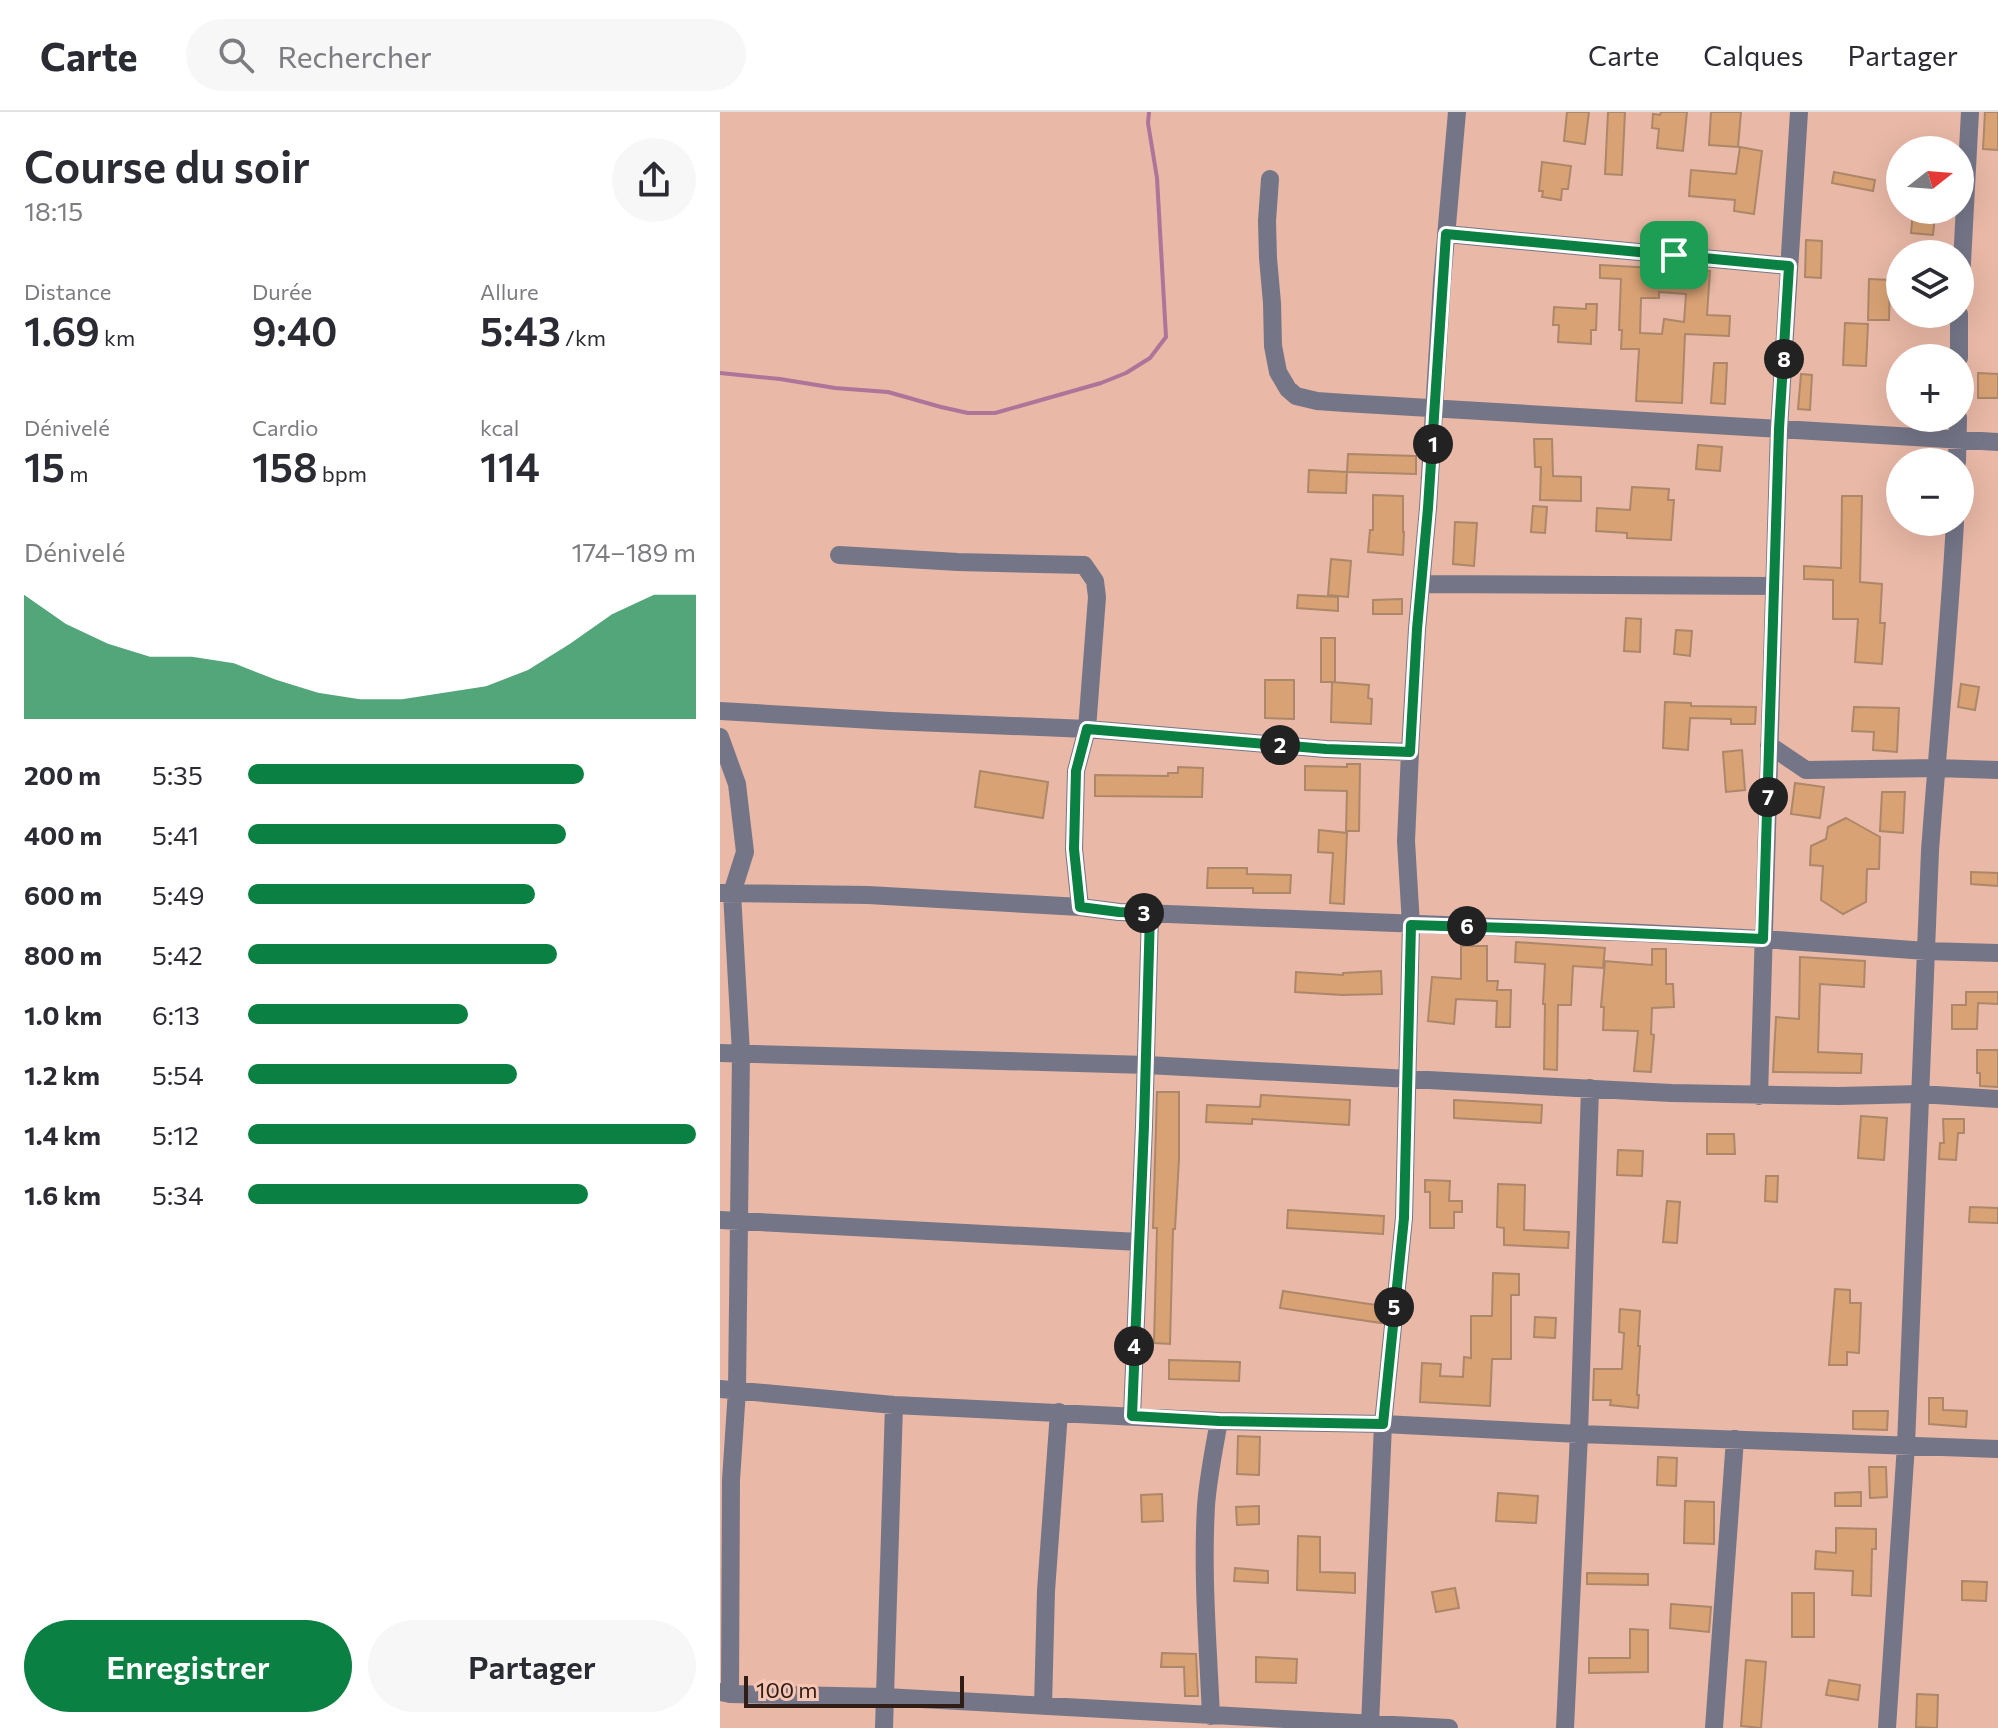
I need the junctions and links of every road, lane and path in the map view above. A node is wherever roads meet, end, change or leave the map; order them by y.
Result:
1 (1457, 112) edge
2 (1799, 112) edge
3 (1970, 112) edge
4 (1270, 179) dead end
5 (1446, 234) junction
6 (1963, 240) edge
7 (1789, 266) junction
8 (1435, 409) junction
9 (1779, 429) junction
10 (1957, 432) edge
11 (1957, 440) junction
12 (1998, 442) edge
13 (1957, 448) edge
14 (1954, 536) edge
15 (839, 555) dead end
16 (1421, 584) junction
17 (1774, 586) junction
18 (720, 711) edge
19 (1087, 729) junction
20 (720, 737) edge
21 (1769, 745) junction
22 (1410, 752) junction
23 (1936, 768) junction
24 (1998, 770) edge
25 (726, 893) edge
26 (1080, 907) junction
27 (1150, 913) junction
28 (1411, 925) junction
29 (1763, 939) junction
30 (1926, 951) junction
31 (1998, 953) edge
32 (720, 1053) edge
33 (741, 1053) junction
34 (1147, 1065) junction
35 (1408, 1079) junction
36 (1590, 1088) junction
37 (1920, 1094) junction
38 (1759, 1096) junction
39 (1998, 1099) edge
40 (720, 1220) edge
41 (739, 1220) junction
42 (1139, 1242) junction
43 (728, 1389) edge
44 (894, 1405) junction
45 (1059, 1412) junction
46 (1132, 1416) junction
47 (1219, 1421) junction
48 (1383, 1424) junction
49 (1579, 1434) junction
50 (1735, 1439) junction
51 (1906, 1445) junction
52 (1998, 1449) edge
53 (725, 1693) edge
54 (885, 1697) junction
55 (1043, 1706) junction
56 (1211, 1716) junction
57 (1370, 1725) junction
58 (884, 1728) edge
59 (1449, 1728) edge
60 (1565, 1728) edge
61 (1714, 1728) edge
62 (1887, 1728) edge

1 - 5 street
2 - 7 street
3 - 6 street
4 - 8 street
5 - 7 street
5 - 8 street
7 - 9 street
8 - 9 street
8 - 16 street
9 - 11 street
9 - 17 street
10 - 11 street
11 - 12 street
11 - 13 street
14 - 23 street
15 - 19 street
16 - 17 street
16 - 22 street
17 - 21 street
18 - 19 street
19 - 22 street
19 - 26 street
20 - 25 street
21 - 23 street
21 - 29 street
22 - 28 street
23 - 24 street
23 - 30 street
25 - 26 street
25 - 33 street
26 - 27 street
27 - 28 street
27 - 34 street
28 - 29 street
28 - 35 street
29 - 30 street
29 - 38 street
30 - 31 street
30 - 37 street
32 - 33 street
33 - 34 street
33 - 41 street
34 - 35 street
34 - 42 street
35 - 36 street
35 - 48 street
36 - 38 street
36 - 49 street
37 - 38 street
37 - 39 street
37 - 51 street
40 - 41 street
41 - 42 street
41 - 43 street
42 - 46 street
43 - 44 street
43 - 53 street
44 - 45 street
44 - 54 street
45 - 46 street
45 - 55 street
46 - 47 street
47 - 48 street
47 - 56 street
48 - 49 street
48 - 57 street
49 - 50 street
49 - 60 street
50 - 51 street
50 - 61 street
51 - 52 street
51 - 62 street
53 - 54 street
54 - 55 street
54 - 58 street
55 - 56 street
56 - 57 street
57 - 59 street

